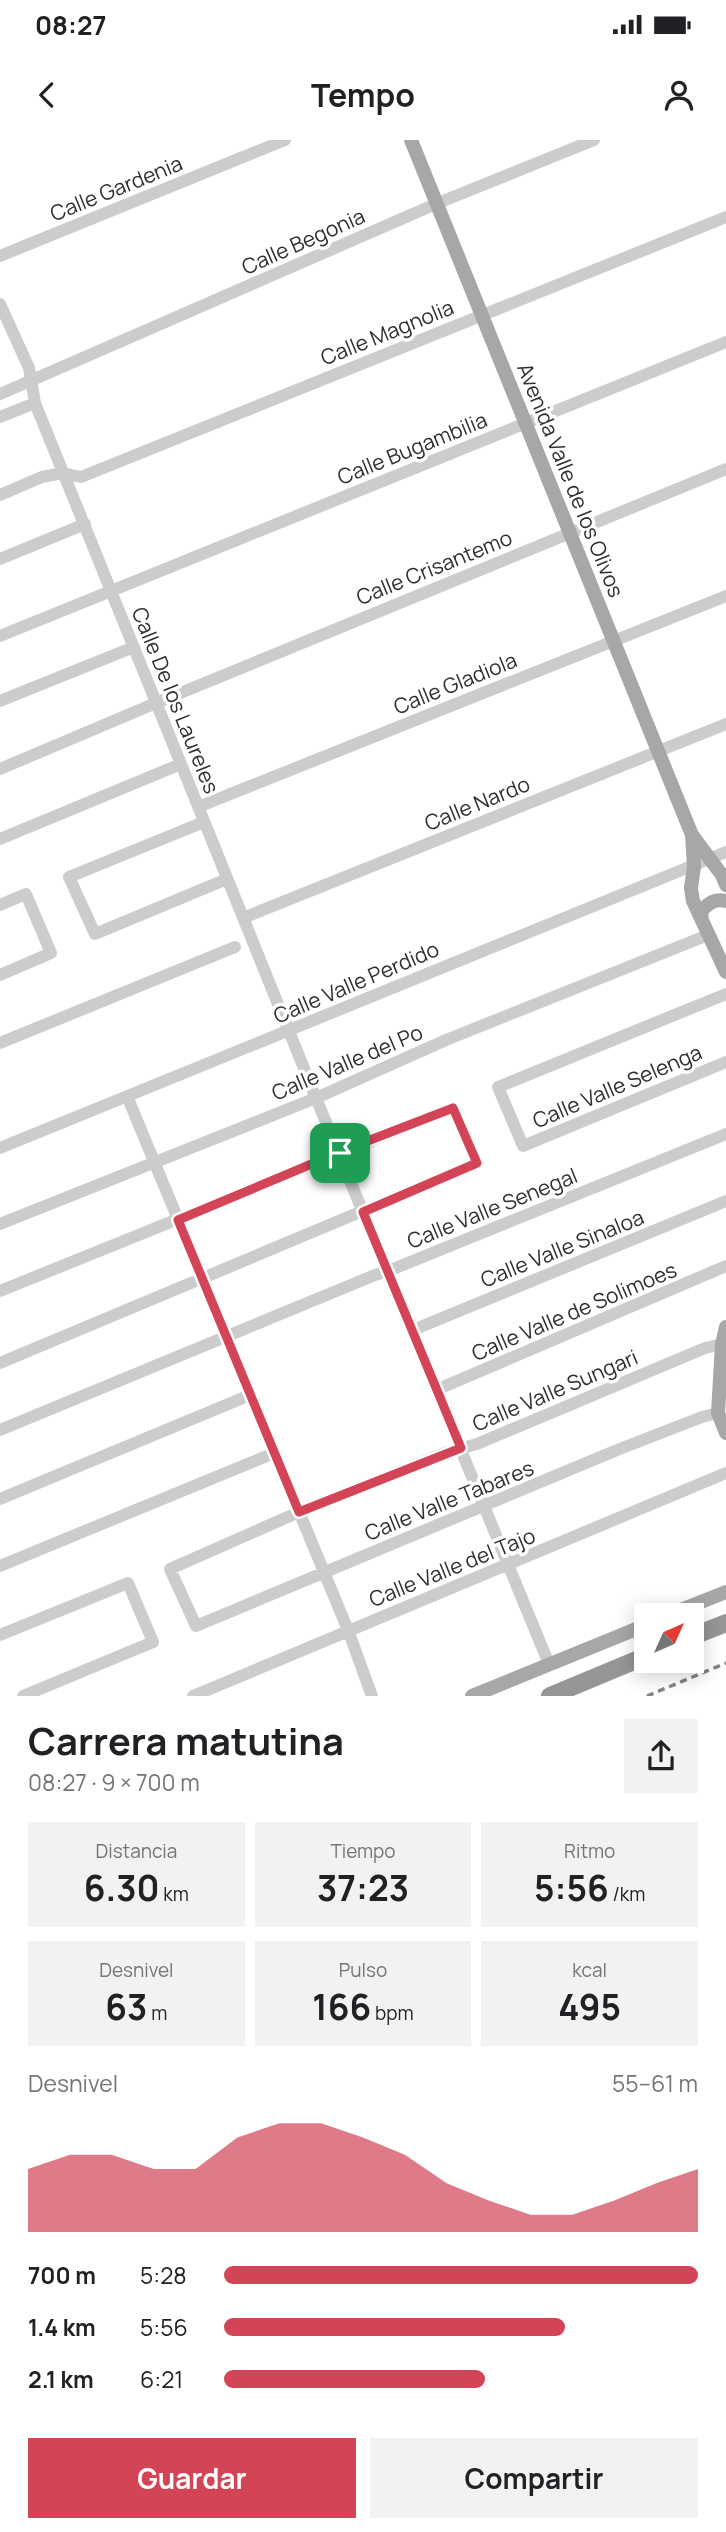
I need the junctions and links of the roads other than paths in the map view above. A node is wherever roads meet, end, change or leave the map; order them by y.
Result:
1 (285, 140) edge
2 (411, 140) edge
3 (594, 140) edge
4 (438, 203) junction
5 (726, 217) edge
6 (0, 256) edge
7 (1, 308) edge
8 (482, 315) junction
9 (726, 342) edge
10 (30, 381) junction
11 (0, 394) edge
12 (34, 403) junction
13 (0, 417) edge
14 (526, 423) junction
15 (726, 469) edge
16 (63, 472) junction
17 (0, 495) edge
18 (85, 524) junction
19 (569, 532) junction
20 (0, 559) edge
21 (112, 591) junction
22 (726, 596) edge
23 (0, 636) edge
24 (613, 641) junction
25 (134, 647) junction
26 (0, 701) edge
27 (156, 703) junction
28 (726, 723) edge
29 (657, 751) junction
30 (181, 764) junction
31 (0, 769) edge
32 (198, 807) junction
33 (204, 822) junction
34 (692, 835) junction
35 (0, 839) edge
36 (726, 852) edge
37 (709, 859) junction
38 (694, 866) junction
39 (227, 879) junction
40 (726, 884) edge
41 (726, 901) edge
42 (0, 905) edge
43 (243, 918) junction
44 (705, 928) junction
45 (235, 947) dead end
46 (726, 972) edge
47 (0, 975) edge
48 (726, 994) edge
49 (290, 1031) junction
50 (0, 1043) edge
51 (726, 1062) edge
52 (127, 1096) junction
53 (316, 1098) junction
54 (726, 1134) edge
55 (0, 1148) edge
56 (340, 1153) junction
57 (153, 1162) junction
58 (726, 1201) edge
59 (363, 1212) junction
60 (178, 1220) junction
61 (0, 1224) edge
62 (726, 1266) edge
63 (388, 1271) junction
64 (202, 1279) junction
65 (0, 1291) edge
66 (726, 1327) edge
67 (413, 1330) junction
68 (227, 1337) junction
69 (722, 1344) junction
70 (0, 1363) edge
71 (436, 1390) junction
72 (250, 1395) junction
73 (718, 1413) junction
74 (0, 1430) edge
75 (726, 1433) edge
76 (461, 1448) junction
77 (274, 1453) junction
78 (726, 1474) edge
79 (0, 1499) edge
80 (486, 1507) junction
81 (299, 1512) junction
82 (510, 1564) junction
83 (0, 1566) edge
84 (324, 1572) junction
85 (726, 1592) edge
86 (698, 1603) edge
87 (726, 1623) edge
88 (196, 1626) joint
89 (348, 1630) junction
90 (634, 1630) edge
91 (704, 1632) edge
92 (0, 1635) edge
93 (634, 1661) edge
94 (549, 1664) junction
95 (23, 1696) edge
96 (193, 1696) edge
97 (372, 1696) edge
98 (472, 1696) edge
99 (550, 1696) edge

1 - 6 street, Calle Gardenia
2 - 4 main road, Avenida Valle de los Olivos
3 - 4 street, Calle Begonia
4 - 8 main road, Avenida Valle de los Olivos
4 - 10 street, Calle Begonia
5 - 8 street, Calle Magnolia
7 - 10 street, Calle De los Laureles
8 - 14 main road, Avenida Valle de los Olivos
8 - 16 street, Calle Magnolia
9 - 14 street, Calle Bugambilia
10 - 11 street, Calle Begonia
10 - 12 street, Calle De los Laureles
12 - 13 street
12 - 16 street, Calle De los Laureles
14 - 19 main road, Avenida Valle de los Olivos
14 - 21 street, Calle Bugambilia
15 - 19 street, Calle Crisantemo
16 - 17 street, Calle Magnolia
16 - 18 street, Calle De los Laureles
18 - 20 street
18 - 21 street, Calle De los Laureles
19 - 24 main road, Avenida Valle de los Olivos
19 - 27 street, Calle Crisantemo
21 - 23 street, Calle Bugambilia
21 - 25 street, Calle De los Laureles
22 - 24 street, Calle Gladiola
24 - 29 main road, Avenida Valle de los Olivos
24 - 32 street, Calle Gladiola
25 - 26 street
25 - 27 street, Calle De los Laureles
27 - 30 street, Calle De los Laureles
27 - 31 street, Calle Crisantemo
28 - 29 street, Calle Nardo
29 - 34 main road, Avenida Valle de los Olivos
29 - 43 street, Calle Nardo
30 - 32 street, Calle De los Laureles
30 - 35 street
32 - 33 street, Calle De los Laureles
33 - 39 street, Calle De los Laureles
33 - 39 street
34 - 37 main road, Avenida Valle de los Olivos
34 - 38 main road, Avenida Valle de los Olivos
36 - 37 street, Calle Valle Perdido
37 - 38 street, Calle Valle Perdido
37 - 40 main road, Avenida Valle de los Olivos
38 - 44 main road, Avenida Valle de los Olivos
38 - 49 street, Calle Valle Perdido
39 - 43 street, Calle De los Laureles
41 - 44 main road
42 - 47 street
43 - 49 street, Calle De los Laureles
44 - 46 main road, Avenida Valle de los Olivos
44 - 53 street, Calle Valle del Po
45 - 50 street
48 - 51 street, Calle Valle Selenga
49 - 52 street, Calle Valle Perdido
49 - 53 street, Calle De los Laureles
52 - 55 street, Calle Valle Perdido
52 - 57 street
53 - 56 street, Calle De los Laureles
53 - 57 street, Calle Valle del Po
54 - 63 street, Calle Valle Senegal
56 - 59 street, Calle De los Laureles
56 - 59 street
56 - 60 street
57 - 60 street
57 - 61 street, Calle Valle del Po
58 - 67 street, Calle Valle Sinaloa
59 - 63 street, Calle De los Laureles
59 - 64 street
60 - 64 street
60 - 65 street
62 - 71 street, Calle Valle de Solimoes
63 - 67 street, Calle De los Laureles
63 - 68 street, Calle Valle Senegal
64 - 68 street
64 - 70 street
66 - 69 main road
67 - 71 street, Calle De los Laureles
68 - 72 street
68 - 74 street, Calle Valle Senegal
69 - 73 main road
69 - 76 street, Calle Valle Sungari
71 - 76 street, Calle De los Laureles
72 - 77 street
72 - 79 street
73 - 75 main road
73 - 80 street, Calle Valle Tabares
76 - 80 street, Calle De los Laureles
76 - 81 street, Calle Valle Sungari
77 - 81 street
77 - 83 street
78 - 82 street, Calle Valle del Tajo
80 - 82 street, Calle De los Laureles
80 - 84 street, Calle Valle Tabares
81 - 84 street
81 - 88 street, Calle Valle Sungari
82 - 89 street, Calle Valle del Tajo
82 - 94 street, Calle De los Laureles
84 - 88 street, Calle Valle Tabares
84 - 89 street
85 - 86 main road
87 - 91 highway
89 - 96 street, Calle Valle del Tajo
89 - 97 street
90 - 94 main road
92 - 95 street
93 - 99 highway
94 - 98 main road

